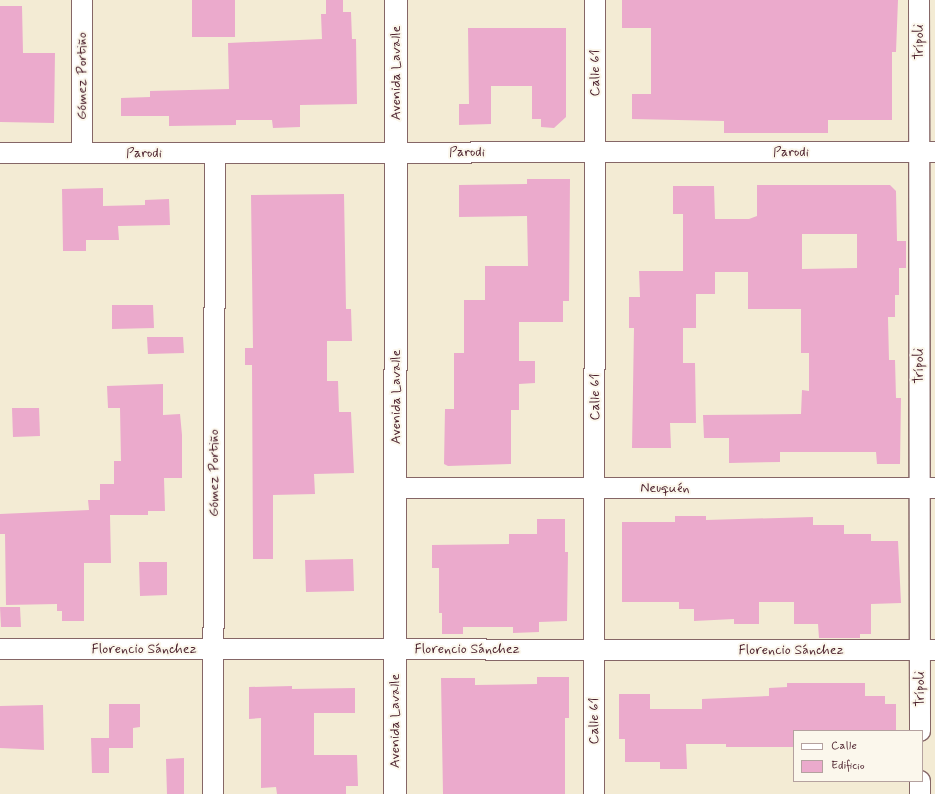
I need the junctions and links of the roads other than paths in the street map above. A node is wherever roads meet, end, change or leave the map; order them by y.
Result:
1 (82, 0) edge
2 (396, 0) edge
3 (595, 0) edge
4 (918, 0) edge
5 (396, 152) junction
6 (595, 152) junction
7 (927, 152) edge
8 (0, 153) edge
9 (82, 153) junction
10 (215, 153) junction
11 (396, 488) junction
12 (595, 488) junction
13 (927, 488) edge
14 (0, 649) edge
15 (214, 649) junction
16 (395, 649) junction
17 (594, 650) junction
18 (928, 650) edge
19 (920, 730) edge
20 (920, 782) edge
21 (213, 794) edge
22 (395, 794) edge
23 (594, 794) edge
24 (920, 794) edge

1 - 9 street, Gómez Portiño
2 - 5 main road, Avenida Lavalle
3 - 6 street, Calle 61
4 - 7 street, Trípoli
5 - 6 street, Parodi
5 - 10 street, Parodi
5 - 11 main road, Avenida Lavalle
6 - 7 street, Parodi
6 - 12 street, Calle 61
7 - 13 street, Trípoli
8 - 9 street, Parodi
9 - 10 street, Parodi
10 - 15 street, Gómez Portiño
11 - 12 street, Neuquén
11 - 16 main road, Avenida Lavalle
12 - 13 street, Neuquén
12 - 17 street, Calle 61
13 - 18 street, Trípoli
14 - 15 street, Florencio Sánchez
15 - 16 street, Florencio Sánchez
15 - 21 street, Gómez Portiño
16 - 17 street, Florencio Sánchez
16 - 22 main road, Avenida Lavalle
17 - 18 street, Florencio Sánchez
17 - 23 street, Calle 61
18 - 19 street, Trípoli
20 - 24 street

